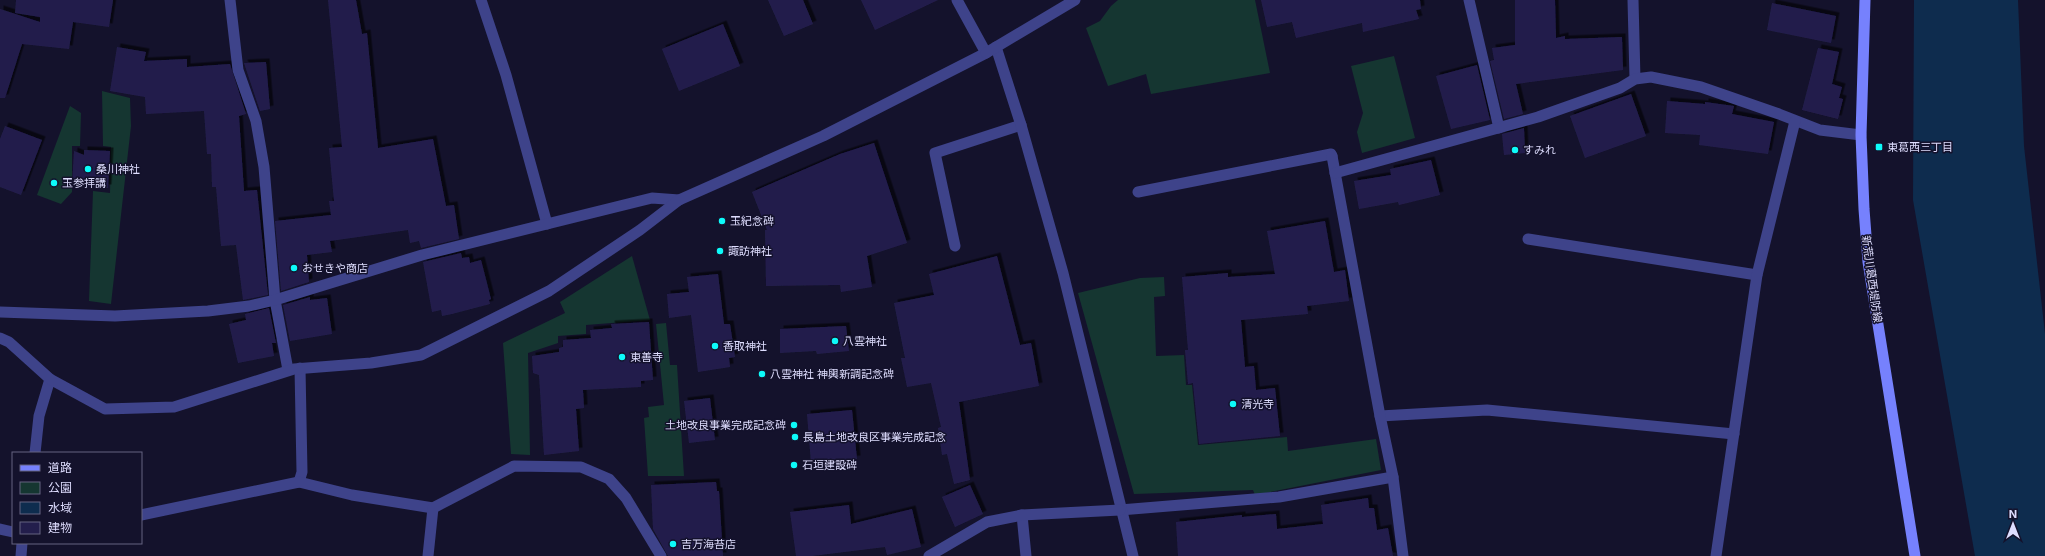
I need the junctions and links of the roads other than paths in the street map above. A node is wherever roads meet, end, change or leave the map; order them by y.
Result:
1 (230, 0) edge
2 (481, 0) edge
3 (957, 0) edge
4 (1075, 0) edge
5 (1469, 0) edge
6 (1633, 0) edge
7 (1865, 0) edge
8 (996, 47) junction
9 (986, 53) junction
10 (1635, 79) junction
11 (1795, 121) junction
12 (1021, 125) junction
13 (1499, 128) junction
14 (1861, 135) junction
15 (1336, 173) junction
16 (1138, 192) dead end
17 (679, 200) junction
18 (547, 224) junction
19 (1528, 239) dead end
20 (955, 246) dead end
21 (1757, 275) junction
22 (275, 300) junction
23 (0, 312) edge
24 (0, 338) edge
25 (300, 368) junction
26 (288, 370) junction
27 (50, 379) junction
28 (1380, 416) junction
29 (1734, 434) junction
30 (35, 452) edge
31 (1393, 477) junction
32 (299, 482) junction
33 (433, 508) junction
34 (1120, 510) junction
35 (142, 515) edge
36 (1022, 515) junction
37 (0, 529) edge
38 (12, 532) edge
39 (22, 544) edge
40 (21, 556) edge
41 (428, 556) edge
42 (661, 556) edge
43 (929, 556) edge
44 (1026, 556) edge
45 (1132, 556) edge
46 (1404, 556) edge
47 (1716, 556) edge
48 (1914, 556) edge

1 - 22 street
2 - 18 street
3 - 9 street
4 - 8 street
5 - 13 street
6 - 10 street
7 - 14 main road, 新荒川葛西堤防線
8 - 9 street
8 - 12 street
9 - 17 street
10 - 11 street
10 - 13 street
11 - 14 street
11 - 21 street
12 - 20 street
12 - 34 street
13 - 15 street
14 - 48 main road, 新荒川葛西堤防線
15 - 16 street
15 - 28 street
17 - 18 street
17 - 25 street
18 - 22 street
19 - 21 street
21 - 29 street
22 - 23 street
22 - 26 street
24 - 27 street
25 - 26 street
25 - 32 street
26 - 27 street
27 - 30 street
28 - 29 street
28 - 31 street
29 - 47 street
31 - 34 street
31 - 46 street
32 - 33 street
32 - 35 street
33 - 41 street
33 - 42 street
34 - 36 street
34 - 45 street
36 - 43 street
36 - 44 street
37 - 38 street
39 - 40 street

